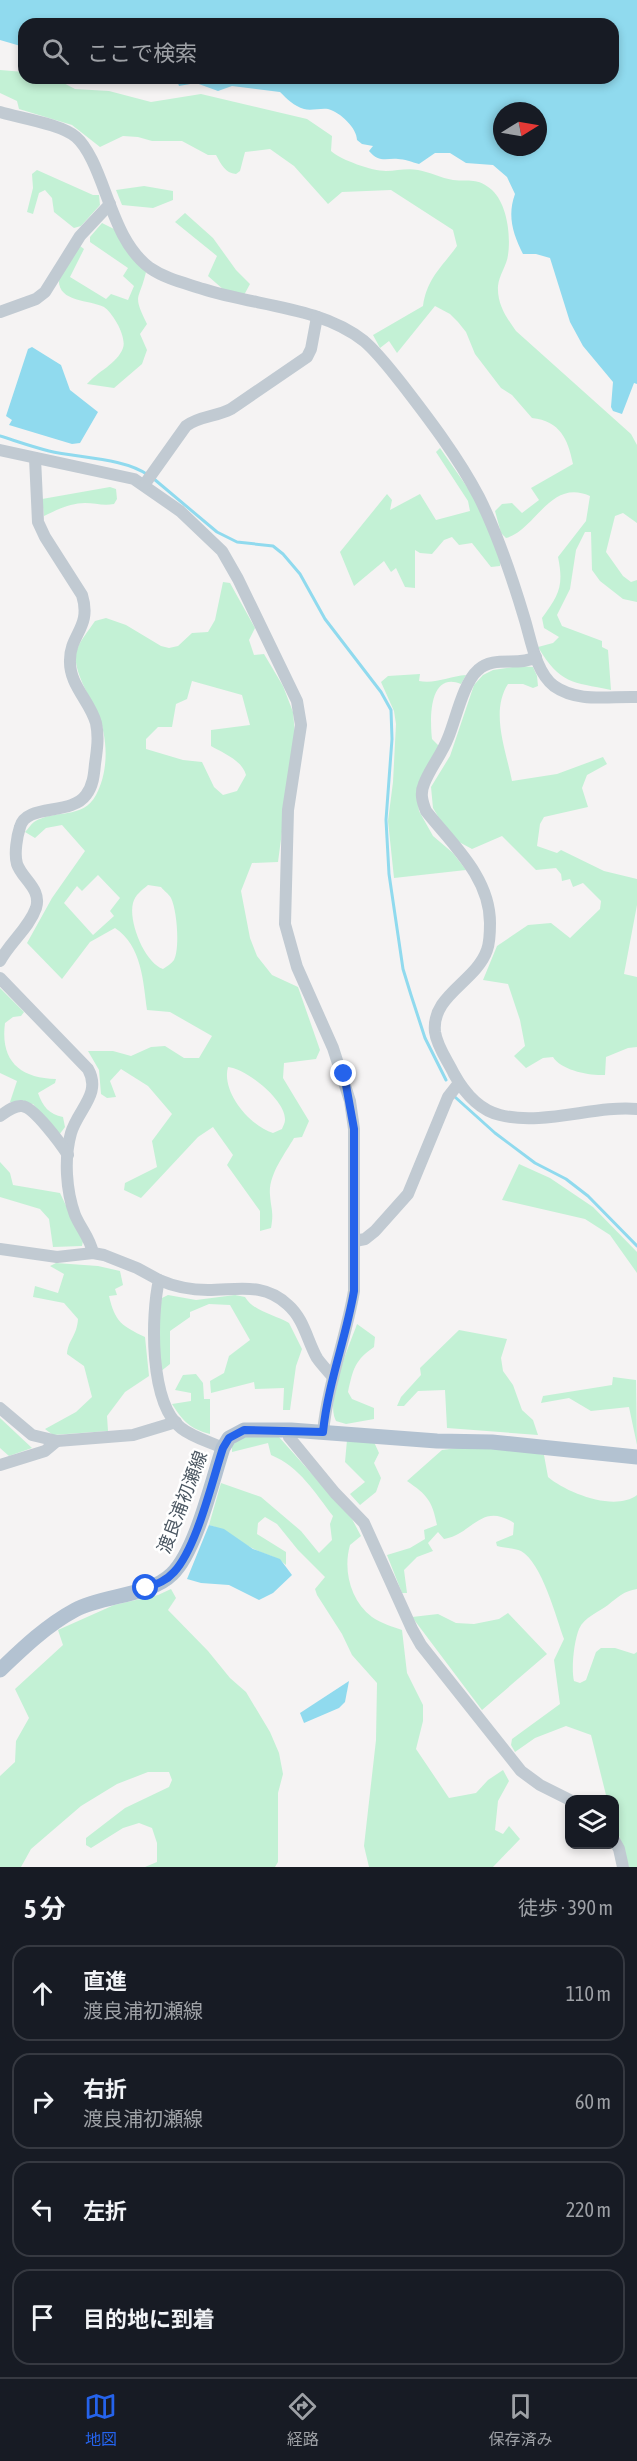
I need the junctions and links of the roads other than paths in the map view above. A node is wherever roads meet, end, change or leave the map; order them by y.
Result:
1 (0, 112) edge
2 (110, 204) junction
3 (0, 312) edge
4 (317, 317) junction
5 (0, 450) edge
6 (35, 458) junction
7 (148, 479) junction
8 (537, 657) junction
9 (637, 697) edge
10 (0, 961) edge
11 (0, 978) edge
12 (459, 1083) junction
13 (637, 1109) edge
14 (0, 1116) edge
15 (68, 1155) junction
16 (355, 1240) junction
17 (0, 1249) edge
18 (93, 1253) junction
19 (159, 1280) junction
20 (332, 1376) junction
21 (0, 1408) edge
22 (176, 1422) junction
23 (291, 1430) junction
24 (323, 1432) junction
25 (57, 1441) junction
26 (223, 1448) junction
27 (637, 1457) edge
28 (0, 1465) edge
29 (0, 1670) edge
30 (565, 1798) edge
31 (618, 1849) edge
32 (623, 1867) edge

1 - 2 street
2 - 3 street
2 - 4 street
4 - 7 street
4 - 8 street
5 - 6 street
6 - 7 street
6 - 10 street
7 - 16 street
8 - 9 street
8 - 12 street
11 - 15 street
12 - 13 street
12 - 16 street
14 - 15 street
15 - 18 street
16 - 20 street
17 - 18 street
18 - 19 street
19 - 20 street
19 - 22 street
20 - 24 street
21 - 25 street
22 - 25 street
22 - 26 street
23 - 24 main road, 渡良浦初瀬線
23 - 26 main road, 渡良浦初瀬線
23 - 30 street
24 - 27 main road, 渡良浦初瀬線
25 - 28 street
26 - 29 main road, 渡良浦初瀬線
31 - 32 street

